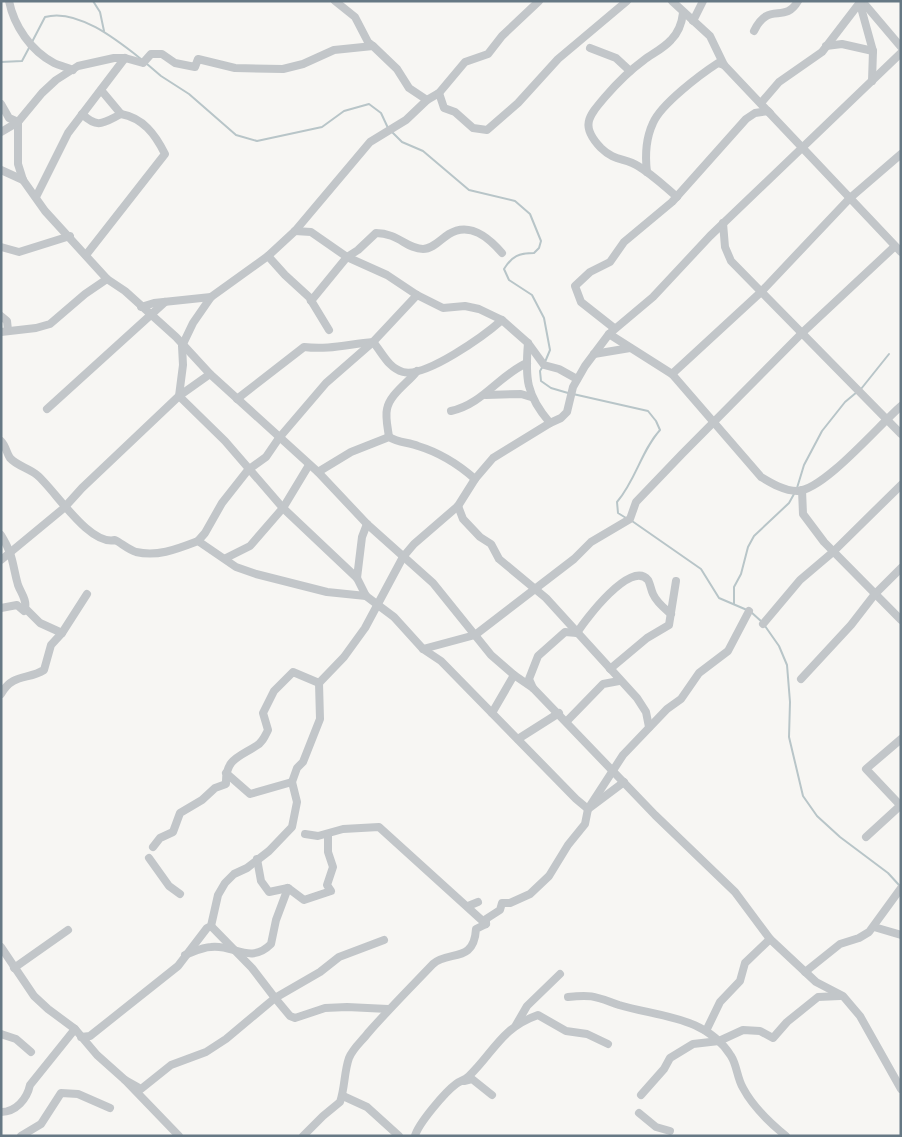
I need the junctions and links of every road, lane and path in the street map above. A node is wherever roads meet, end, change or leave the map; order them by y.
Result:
1 (9, 1) edge
2 (335, 1) edge
3 (539, 1) edge
4 (627, 1) edge
5 (672, 1) edge
6 (703, 1) edge
7 (798, 1) edge
8 (863, 3) edge
9 (683, 13) junction
10 (693, 21) junction
11 (754, 31) dead end
12 (373, 46) junction
13 (826, 46) junction
14 (901, 47) edge
15 (590, 48) dead end
16 (874, 51) junction
17 (901, 53) edge
18 (126, 58) junction
19 (894, 59) junction
20 (724, 65) junction
21 (901, 66) edge
22 (73, 70) junction
23 (630, 71) junction
24 (872, 81) junction
25 (101, 90) junction
26 (440, 93) junction
27 (427, 100) junction
28 (761, 103) junction
29 (1, 104) edge
30 (82, 114) junction
31 (121, 114) junction
32 (775, 119) junction
33 (18, 122) junction
34 (1, 132) edge
35 (802, 147) junction
36 (901, 154) edge
37 (1, 170) edge
38 (647, 172) junction
39 (23, 180) junction
40 (36, 197) junction
41 (677, 197) junction
42 (850, 198) junction
43 (723, 223) junction
44 (296, 232) junction
45 (70, 236) junction
46 (1, 247) edge
47 (898, 249) edge
48 (502, 253) dead end
49 (86, 255) junction
50 (268, 256) junction
51 (347, 256) junction
52 (107, 279) junction
53 (761, 292) junction
54 (416, 295) junction
55 (211, 297) junction
56 (311, 301) junction
57 (165, 302) junction
58 (141, 307) junction
59 (150, 315) junction
60 (1, 316) edge
61 (502, 320) junction
62 (329, 330) dead end
63 (5, 331) edge
64 (612, 331) junction
65 (802, 333) junction
66 (373, 342) junction
67 (528, 343) junction
68 (182, 346) junction
69 (630, 348) junction
70 (594, 354) junction
71 (527, 363) junction
72 (417, 371) junction
73 (210, 374) junction
74 (672, 374) junction
75 (577, 379) junction
76 (485, 394) junction
77 (179, 396) junction
78 (531, 397) junction
79 (237, 399) junction
80 (901, 406) edge
81 (47, 409) dead end
82 (451, 411) dead end
83 (886, 419) junction
84 (550, 422) junction
85 (713, 422) junction
86 (901, 434) edge
87 (389, 437) junction
88 (279, 438) junction
89 (1, 441) edge
90 (309, 465) junction
91 (248, 470) junction
92 (318, 472) junction
93 (475, 479) junction
94 (901, 485) edge
95 (802, 490) junction
96 (458, 506) junction
97 (64, 508) junction
98 (283, 508) junction
99 (367, 524) junction
100 (1, 535) edge
101 (198, 541) junction
102 (11, 552) junction
103 (833, 552) junction
104 (402, 557) junction
105 (226, 558) junction
106 (1, 560) edge
107 (901, 568) edge
108 (357, 578) junction
109 (676, 581) dead end
110 (536, 588) junction
111 (87, 594) dead end
112 (875, 594) junction
113 (366, 596) junction
114 (377, 604) junction
115 (1, 608) edge
116 (24, 611) dead end
117 (749, 611) dead end
118 (671, 614) junction
119 (901, 620) edge
120 (763, 624) dead end
121 (62, 633) junction
122 (577, 633) junction
123 (475, 635) junction
124 (423, 650) junction
125 (610, 669) junction
126 (514, 675) junction
127 (801, 679) dead end
128 (619, 681) junction
129 (319, 683) junction
130 (534, 688) junction
131 (1, 694) edge
132 (492, 713) junction
133 (558, 713) junction
134 (567, 721) junction
135 (648, 727) junction
136 (518, 739) junction
137 (901, 739) edge
138 (613, 770) junction
139 (226, 773) junction
140 (292, 782) junction
141 (624, 782) junction
142 (901, 806) edge
143 (588, 809) junction
144 (305, 834) dead end
145 (328, 834) junction
146 (866, 836) dead end
147 (153, 847) dead end
148 (149, 858) dead end
149 (257, 858) junction
150 (288, 888) junction
151 (901, 888) edge
152 (180, 894) dead end
153 (478, 902) dead end
154 (468, 906) junction
155 (486, 924) junction
156 (211, 926) junction
157 (874, 927) junction
158 (68, 930) dead end
159 (901, 935) edge
160 (770, 939) junction
161 (384, 940) dead end
162 (1, 947) edge
163 (235, 950) junction
164 (184, 955) junction
165 (14, 968) junction
166 (805, 972) junction
167 (560, 974) dead end
168 (842, 996) junction
169 (568, 997) dead end
170 (275, 998) junction
171 (388, 1009) junction
172 (516, 1025) junction
173 (75, 1029) junction
174 (706, 1031) junction
175 (1, 1034) edge
176 (81, 1037) junction
177 (719, 1041) junction
178 (608, 1044) dead end
179 (31, 1052) dead end
180 (125, 1080) junction
181 (458, 1082) junction
182 (901, 1089) edge
183 (492, 1095) dead end
184 (640, 1095) dead end
185 (343, 1096) junction
186 (110, 1108) dead end
187 (1, 1112) edge
188 (639, 1113) dead end
189 (670, 1131) dead end
190 (21, 1136) edge
191 (179, 1136) edge
192 (303, 1136) edge
193 (398, 1136) edge
194 (415, 1136) edge
195 (786, 1136) edge

1 - 22 street
2 - 12 street
3 - 26 street
4 - 26 street
5 - 9 street
6 - 10 street
7 - 11 street
8 - 13 street
8 - 14 street
8 - 16 street
9 - 10 street
9 - 23 street
10 - 20 street
12 - 18 street
12 - 27 street
13 - 16 street
13 - 28 street
15 - 23 street
16 - 24 street
17 - 19 street
18 - 22 street
18 - 25 street
19 - 21 street
19 - 24 street
20 - 28 street
20 - 38 street
22 - 33 street
23 - 38 street
24 - 35 street
25 - 30 street
25 - 31 street
26 - 27 street
27 - 44 street
28 - 32 street
29 - 33 street
30 - 31 street
30 - 40 street
31 - 49 street
32 - 35 street
32 - 41 street
33 - 34 street
33 - 39 street
35 - 42 street
35 - 43 street
36 - 42 street
37 - 39 street
38 - 41 street
39 - 40 street
40 - 45 street
41 - 64 street
42 - 47 street
42 - 53 street
43 - 53 street
43 - 64 street
44 - 50 street
44 - 51 street
45 - 46 street
45 - 49 street
47 - 65 street
48 - 51 street
49 - 52 street
50 - 55 street
50 - 56 street
51 - 54 street
51 - 56 street
52 - 58 street
52 - 63 street
53 - 65 street
53 - 74 street
54 - 61 street
54 - 66 street
55 - 57 street
55 - 68 street
56 - 62 street
57 - 58 street
57 - 59 street
58 - 59 street
59 - 68 street
59 - 81 street
60 - 63 street
61 - 67 street
61 - 72 street
64 - 69 street
64 - 70 street
65 - 83 street
65 - 85 street
66 - 72 street
66 - 79 street
66 - 88 street
67 - 71 street
67 - 75 street
68 - 73 street
68 - 77 street
69 - 70 street
69 - 74 street
70 - 75 street
71 - 76 street
71 - 78 street
72 - 87 street
73 - 77 street
73 - 79 street
74 - 85 street
75 - 84 street
76 - 78 street
76 - 82 street
77 - 91 street
77 - 97 street
78 - 84 street
79 - 88 street
80 - 83 street
83 - 86 street
83 - 95 street
84 - 93 street
85 - 95 street
85 - 110 street
87 - 92 street
87 - 93 street
88 - 90 street
88 - 91 street
89 - 97 street
90 - 92 street
90 - 98 street
91 - 98 street
91 - 101 street
92 - 99 street
93 - 96 street
94 - 103 street
95 - 103 street
96 - 104 street
96 - 110 street
97 - 101 street
97 - 102 street
98 - 105 street
98 - 108 street
99 - 104 street
99 - 108 street
100 - 102 street
101 - 105 street
102 - 106 street
102 - 121 street
103 - 112 street
103 - 120 street
104 - 114 street
104 - 123 street
105 - 113 street
107 - 112 street
108 - 113 street
109 - 118 street
110 - 122 street
110 - 123 street
111 - 121 street
112 - 119 street
112 - 127 street
113 - 114 street
114 - 124 street
114 - 129 street
115 - 116 street
117 - 135 street
118 - 122 street
118 - 125 street
121 - 131 street
122 - 125 street
122 - 130 street
123 - 124 street
123 - 126 street
124 - 132 street
125 - 128 street
126 - 130 street
126 - 132 street
128 - 134 street
128 - 135 street
129 - 139 street
129 - 140 street
130 - 133 street
132 - 136 street
133 - 134 street
133 - 136 street
134 - 138 street
135 - 138 street
136 - 143 street
137 - 142 street
138 - 141 street
138 - 143 street
139 - 140 street
139 - 147 street
140 - 149 street
141 - 143 street
141 - 160 street
142 - 146 street
143 - 155 street
144 - 145 street
145 - 150 street
145 - 154 street
148 - 152 street
149 - 150 street
149 - 156 street
150 - 163 street
151 - 157 street
153 - 154 street
154 - 155 street
155 - 171 street
156 - 163 street
156 - 164 street
157 - 159 street
157 - 166 street
158 - 165 street
160 - 166 street
160 - 174 street
161 - 170 street
162 - 165 street
163 - 164 street
163 - 170 street
164 - 176 street
165 - 173 street
166 - 168 street
167 - 172 street
168 - 177 street
168 - 182 street
169 - 174 street
170 - 171 street
170 - 180 street
171 - 185 street
172 - 178 street
172 - 181 street
173 - 176 street
173 - 187 street
174 - 177 street
175 - 179 street
176 - 180 street
177 - 184 street
177 - 195 street
180 - 191 street
181 - 183 street
181 - 194 street
185 - 192 street
185 - 193 street
186 - 190 street
188 - 189 street

